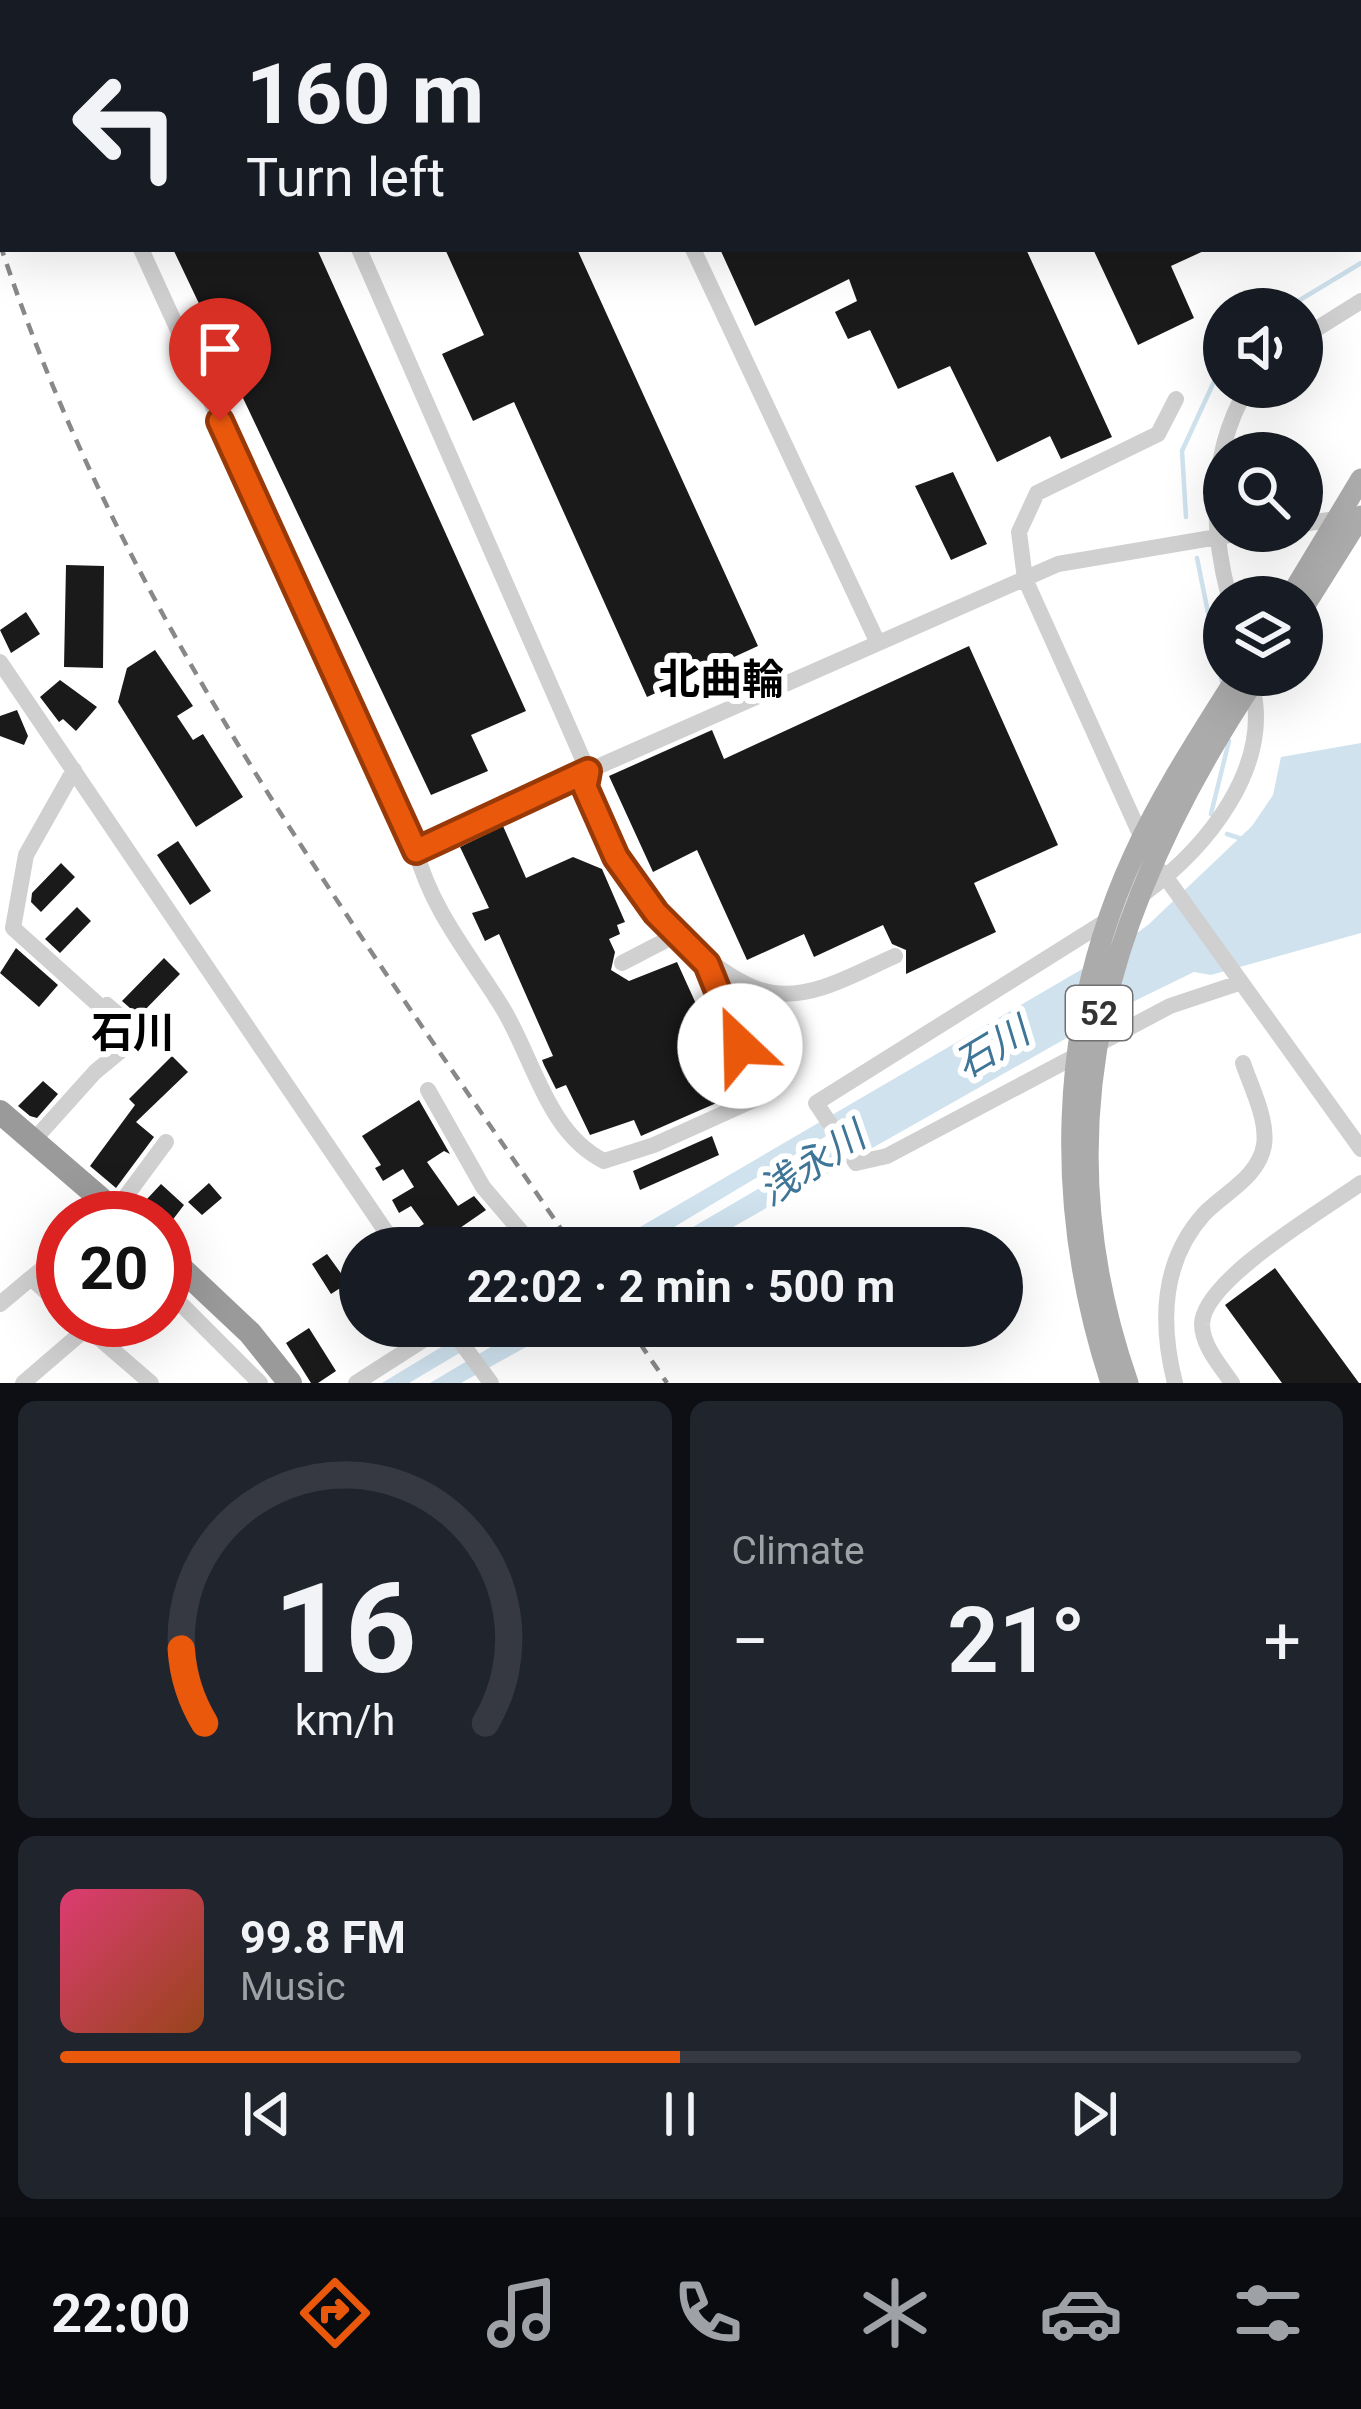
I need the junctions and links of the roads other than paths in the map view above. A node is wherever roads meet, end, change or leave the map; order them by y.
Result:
1 (142, 252) edge
2 (360, 252) edge
3 (694, 252) edge
4 (1361, 301) edge
5 (1323, 325) edge
6 (1175, 399) dead end
7 (1361, 479) edge
8 (1361, 516) edge
9 (1323, 521) edge
10 (1203, 539) edge
11 (1303, 576) edge
12 (1323, 577) edge
13 (1025, 579) junction
14 (877, 641) junction
15 (0, 662) edge
16 (1225, 696) edge
17 (1242, 696) edge
18 (1255, 696) edge
19 (74, 770) junction
20 (588, 771) junction
21 (416, 851) junction
22 (1166, 879) junction
23 (677, 934) junction
24 (895, 956) dead end
25 (622, 963) dead end
26 (707, 964) junction
27 (1238, 982) junction
28 (1244, 1063) dead end
29 (428, 1090) dead end
30 (0, 1112) edge
31 (33, 1141) junction
32 (166, 1142) dead end
33 (1361, 1149) edge
34 (1361, 1184) edge
35 (91, 1191) edge
36 (134, 1191) edge
37 (383, 1227) edge
38 (517, 1227) edge
39 (36, 1274) edge
40 (31, 1278) junction
41 (192, 1278) edge
42 (36, 1282) edge
43 (0, 1304) edge
44 (192, 1315) edge
45 (59, 1347) edge
46 (108, 1347) edge
47 (418, 1347) edge
48 (464, 1347) edge
49 (487, 1378) edge
50 (147, 1382) edge
51 (23, 1383) edge
52 (260, 1383) edge
53 (290, 1383) edge
54 (356, 1383) edge
55 (1111, 1383) edge
56 (1128, 1383) edge
57 (1174, 1383) edge
58 (1232, 1383) edge

1 - 21 street
2 - 20 street
3 - 14 street
4 - 5 street
6 - 13 street
7 - 11 main road, bridge
8 - 9 street
8 - 12 main road
10 - 13 street
13 - 14 street
13 - 22 street
14 - 20 street
15 - 19 street
16 - 55 main road, 52, bridge
17 - 56 main road, 52, bridge
18 - 22 street
19 - 31 street
19 - 37 street
20 - 21 street
20 - 23 street
21 - 26 street
22 - 27 street
22 - 27 street
23 - 25 street
23 - 26 street
24 - 26 street
27 - 33 street
28 - 57 street
29 - 38 street
30 - 31 highway
31 - 35 highway
32 - 36 street
34 - 58 street
39 - 40 street
40 - 42 street
40 - 43 street
41 - 53 highway
44 - 52 street
45 - 51 street
46 - 50 street
47 - 54 street
48 - 49 street

